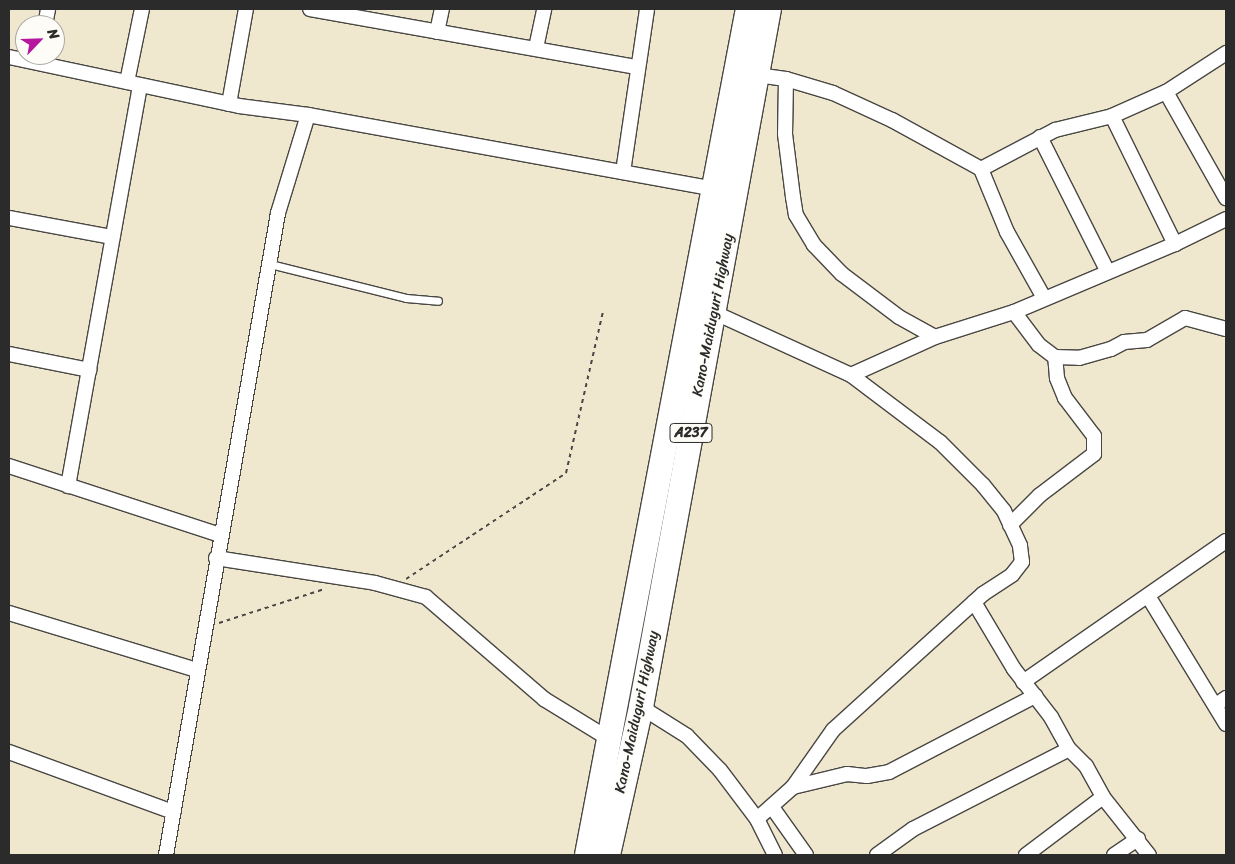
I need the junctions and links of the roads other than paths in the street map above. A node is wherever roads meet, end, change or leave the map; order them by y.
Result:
1 (142, 9) edge
2 (246, 9) edge
3 (310, 9) edge
4 (442, 9) edge
5 (544, 9) edge
6 (647, 9) edge
7 (748, 9) edge
8 (769, 9) edge
9 (343, 12) edge
10 (437, 32) junction
11 (536, 48) junction
12 (1226, 55) edge
13 (61, 65) edge
14 (637, 67) junction
15 (757, 76) junction
16 (786, 80) junction
17 (133, 84) junction
18 (1166, 92) junction
19 (229, 104) junction
20 (308, 115) junction
21 (1112, 116) junction
22 (1040, 137) junction
23 (981, 168) junction
24 (623, 172) junction
25 (713, 188) junction
26 (736, 194) junction
27 (1226, 198) edge
28 (9, 218) edge
29 (1226, 219) edge
30 (112, 237) junction
31 (1175, 244) junction
32 (270, 264) junction
33 (1108, 272) junction
34 (1044, 298) junction
35 (438, 301) dead end
36 (713, 312) junction
37 (1014, 312) junction
38 (1226, 329) edge
39 (935, 337) junction
40 (9, 354) edge
41 (1055, 357) junction
42 (89, 370) junction
43 (851, 375) junction
44 (9, 466) edge
45 (68, 486) junction
46 (1010, 525) junction
47 (220, 535) junction
48 (1226, 541) edge
49 (216, 558) junction
50 (1148, 596) junction
51 (974, 602) junction
52 (9, 613) edge
53 (197, 670) junction
54 (1023, 682) junction
55 (1035, 696) junction
56 (1221, 702) edge
57 (641, 707) junction
58 (1226, 724) edge
59 (609, 739) junction
60 (1069, 749) junction
61 (9, 752) edge
62 (793, 786) junction
63 (1103, 796) junction
64 (772, 807) junction
65 (173, 812) junction
66 (757, 820) junction
67 (1138, 839) junction
68 (166, 855) edge
69 (587, 855) edge
70 (608, 855) edge
71 (775, 855) edge
72 (806, 855) edge
73 (877, 855) edge
74 (1026, 855) edge
75 (1114, 855) edge
76 (1149, 855) edge

1 - 17 street
2 - 19 street
3 - 9 street
4 - 10 street
5 - 11 street
6 - 14 street
7 - 25 highway, Kano-Maiduguri Highway / A237
8 - 15 highway, Kano-Maiduguri Highway / A237
9 - 10 street
10 - 11 street
11 - 14 street
12 - 18 street
13 - 17 street
14 - 24 street
15 - 16 street
15 - 26 highway, Kano-Maiduguri Highway / A237
16 - 23 street
16 - 39 street
17 - 19 street
17 - 30 street
18 - 21 street
18 - 27 street
19 - 20 street
20 - 24 street
20 - 32 street
21 - 22 street
21 - 31 street
22 - 23 street
22 - 33 street
23 - 34 street
24 - 25 street
25 - 26 street
25 - 59 highway, Kano-Maiduguri Highway / A237
26 - 36 highway, Kano-Maiduguri Highway / A237
28 - 30 street
29 - 31 street
30 - 42 street
31 - 33 street
32 - 35 lane
32 - 47 street
33 - 34 street
34 - 37 street
36 - 43 street
36 - 57 highway, Kano-Maiduguri Highway / A237
37 - 39 street
37 - 41 street
38 - 41 street
39 - 43 street
40 - 42 street
41 - 46 street
42 - 45 street
43 - 46 street
44 - 45 street
45 - 47 street
46 - 51 street
47 - 49 street
48 - 50 street
49 - 53 street
49 - 59 street
50 - 54 street
50 - 56 street
51 - 54 street
51 - 62 street
52 - 53 street
53 - 65 street
54 - 55 street
55 - 60 street
55 - 62 street
56 - 58 street
57 - 66 street
57 - 70 highway, Kano-Maiduguri Highway / A237
59 - 69 highway, Kano-Maiduguri Highway / A237
60 - 63 street
60 - 73 street
61 - 65 street
62 - 64 street
63 - 67 street
63 - 74 street
64 - 66 street
64 - 72 street
65 - 68 street
66 - 71 street
67 - 75 street
67 - 76 street

